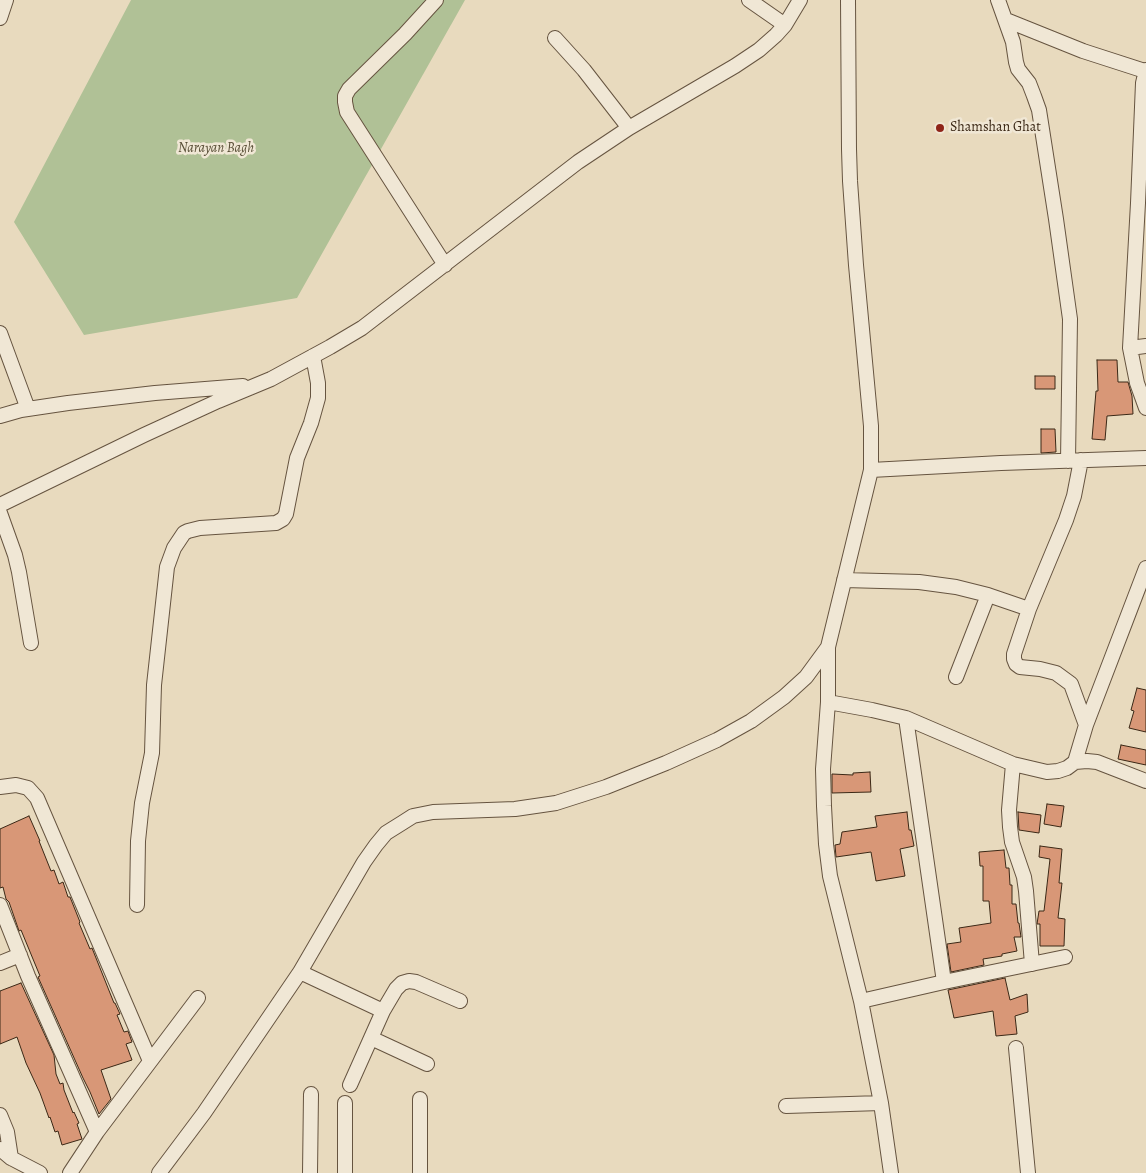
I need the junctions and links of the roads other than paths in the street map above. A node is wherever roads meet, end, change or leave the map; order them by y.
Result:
1 (6, 0) edge
2 (436, 0) edge
3 (749, 0) edge
4 (800, 0) edge
5 (848, 0) edge
6 (998, 0) edge
7 (0, 18) edge
8 (1006, 20) junction
9 (785, 25) junction
10 (556, 38) dead end
11 (1145, 77) edge
12 (629, 128) junction
13 (1143, 153) edge
14 (445, 265) junction
15 (0, 334) edge
16 (1146, 346) edge
17 (1130, 348) junction
18 (313, 356) junction
19 (257, 385) junction
20 (1146, 408) edge
21 (28, 409) junction
22 (0, 416) edge
23 (1146, 458) edge
24 (1075, 460) junction
25 (871, 470) junction
26 (0, 505) edge
27 (0, 513) edge
28 (1146, 568) edge
29 (844, 580) junction
30 (988, 596) junction
31 (1029, 610) junction
32 (31, 643) dead end
33 (828, 647) junction
34 (956, 677) dead end
35 (828, 702) junction
36 (906, 718) junction
37 (1086, 725) junction
38 (1074, 762) junction
39 (1013, 764) junction
40 (1146, 781) edge
41 (0, 787) edge
42 (0, 905) edge
43 (137, 905) dead end
44 (20, 955) junction
45 (1065, 957) dead end
46 (0, 963) edge
47 (1032, 964) junction
48 (300, 972) junction
49 (944, 982) junction
50 (198, 998) dead end
51 (460, 1001) dead end
52 (861, 1001) junction
53 (383, 1011) junction
54 (371, 1038) junction
55 (1016, 1048) dead end
56 (150, 1061) junction
57 (427, 1064) dead end
58 (350, 1085) dead end
59 (311, 1094) dead end
60 (420, 1099) dead end
61 (345, 1103) dead end
62 (881, 1103) junction
63 (786, 1106) dead end
64 (0, 1116) edge
65 (97, 1132) junction
66 (6, 1153) edge
67 (40, 1173) edge
68 (70, 1173) edge
69 (159, 1173) edge
70 (310, 1173) edge
71 (345, 1173) edge
72 (420, 1173) edge
73 (891, 1173) edge
74 (1028, 1173) edge

1 - 7 street
2 - 14 street
3 - 9 street
4 - 9 street
5 - 25 street
6 - 8 street
8 - 11 street
8 - 24 street
9 - 12 street
10 - 12 street
11 - 13 street
12 - 14 street
13 - 17 street
14 - 18 street
15 - 21 street
16 - 17 street
17 - 20 street
18 - 19 street
18 - 43 street
19 - 21 street
19 - 26 street
21 - 22 street
23 - 24 street
24 - 25 street
24 - 31 street
25 - 29 street
27 - 32 street
28 - 37 street
29 - 30 street
29 - 33 street
30 - 31 street
30 - 34 street
31 - 37 street
33 - 35 street
33 - 48 street
35 - 36 street
35 - 52 street
36 - 39 street
36 - 49 street
37 - 38 street
38 - 39 street
38 - 40 street
39 - 47 street
41 - 56 street
42 - 44 street
44 - 46 street
44 - 65 street
45 - 47 street
47 - 49 street
48 - 53 street
48 - 69 street
49 - 52 street
50 - 56 street
51 - 53 street
52 - 62 street
53 - 54 street
54 - 57 street
54 - 58 street
55 - 74 street
56 - 65 street
59 - 70 street
60 - 72 street
61 - 71 street
62 - 63 street
62 - 73 street
64 - 66 street
65 - 68 street
66 - 67 street

